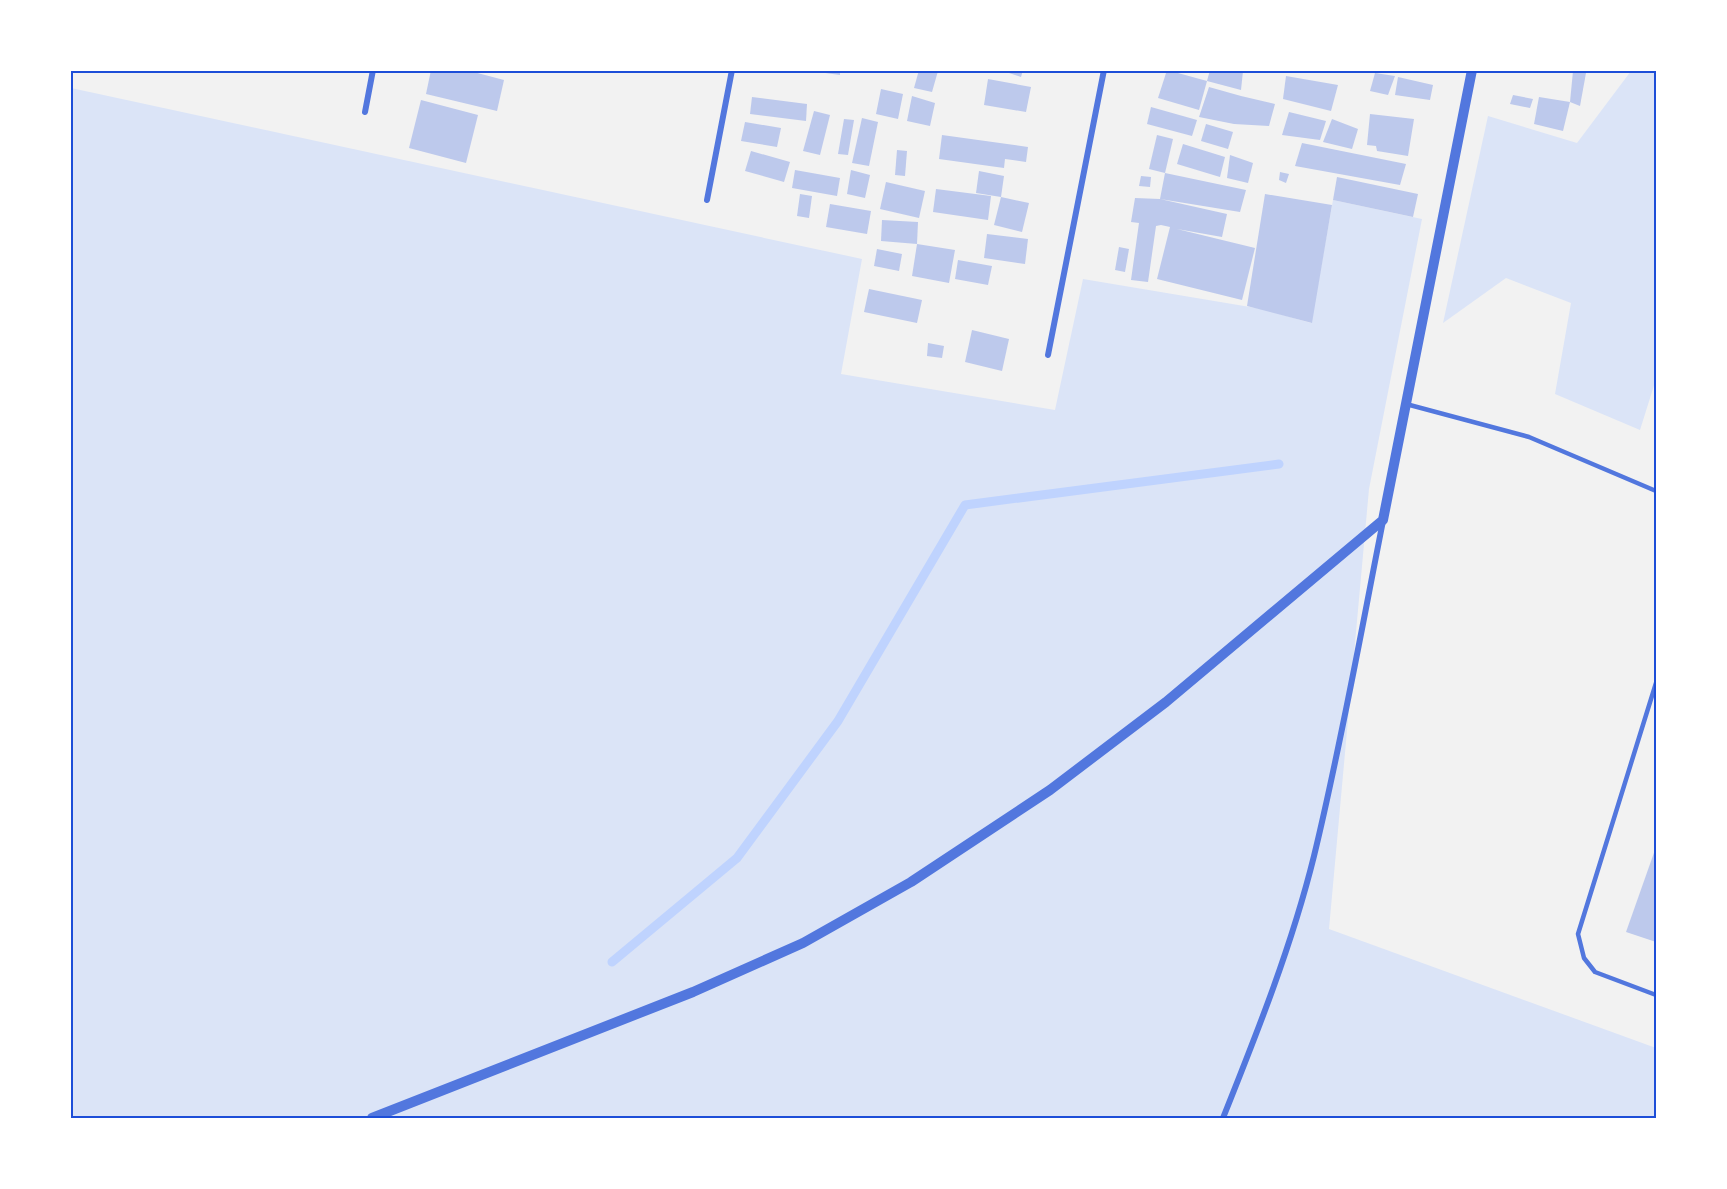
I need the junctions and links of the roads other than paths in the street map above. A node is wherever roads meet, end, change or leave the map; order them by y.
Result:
1 (374, 70) edge
2 (732, 70) edge
3 (1104, 70) edge
4 (1472, 70) edge
5 (365, 112) dead end
6 (707, 200) dead end
7 (1048, 355) dead end
8 (1406, 404) junction
9 (1656, 491) edge
10 (1383, 520) junction
11 (1656, 683) edge
12 (1656, 995) edge
13 (372, 1119) edge
14 (1223, 1119) edge

1 - 5 street
2 - 6 street
3 - 7 street
4 - 8 street
8 - 9 lane
8 - 10 street
10 - 13 street
10 - 14 street
11 - 12 lane

